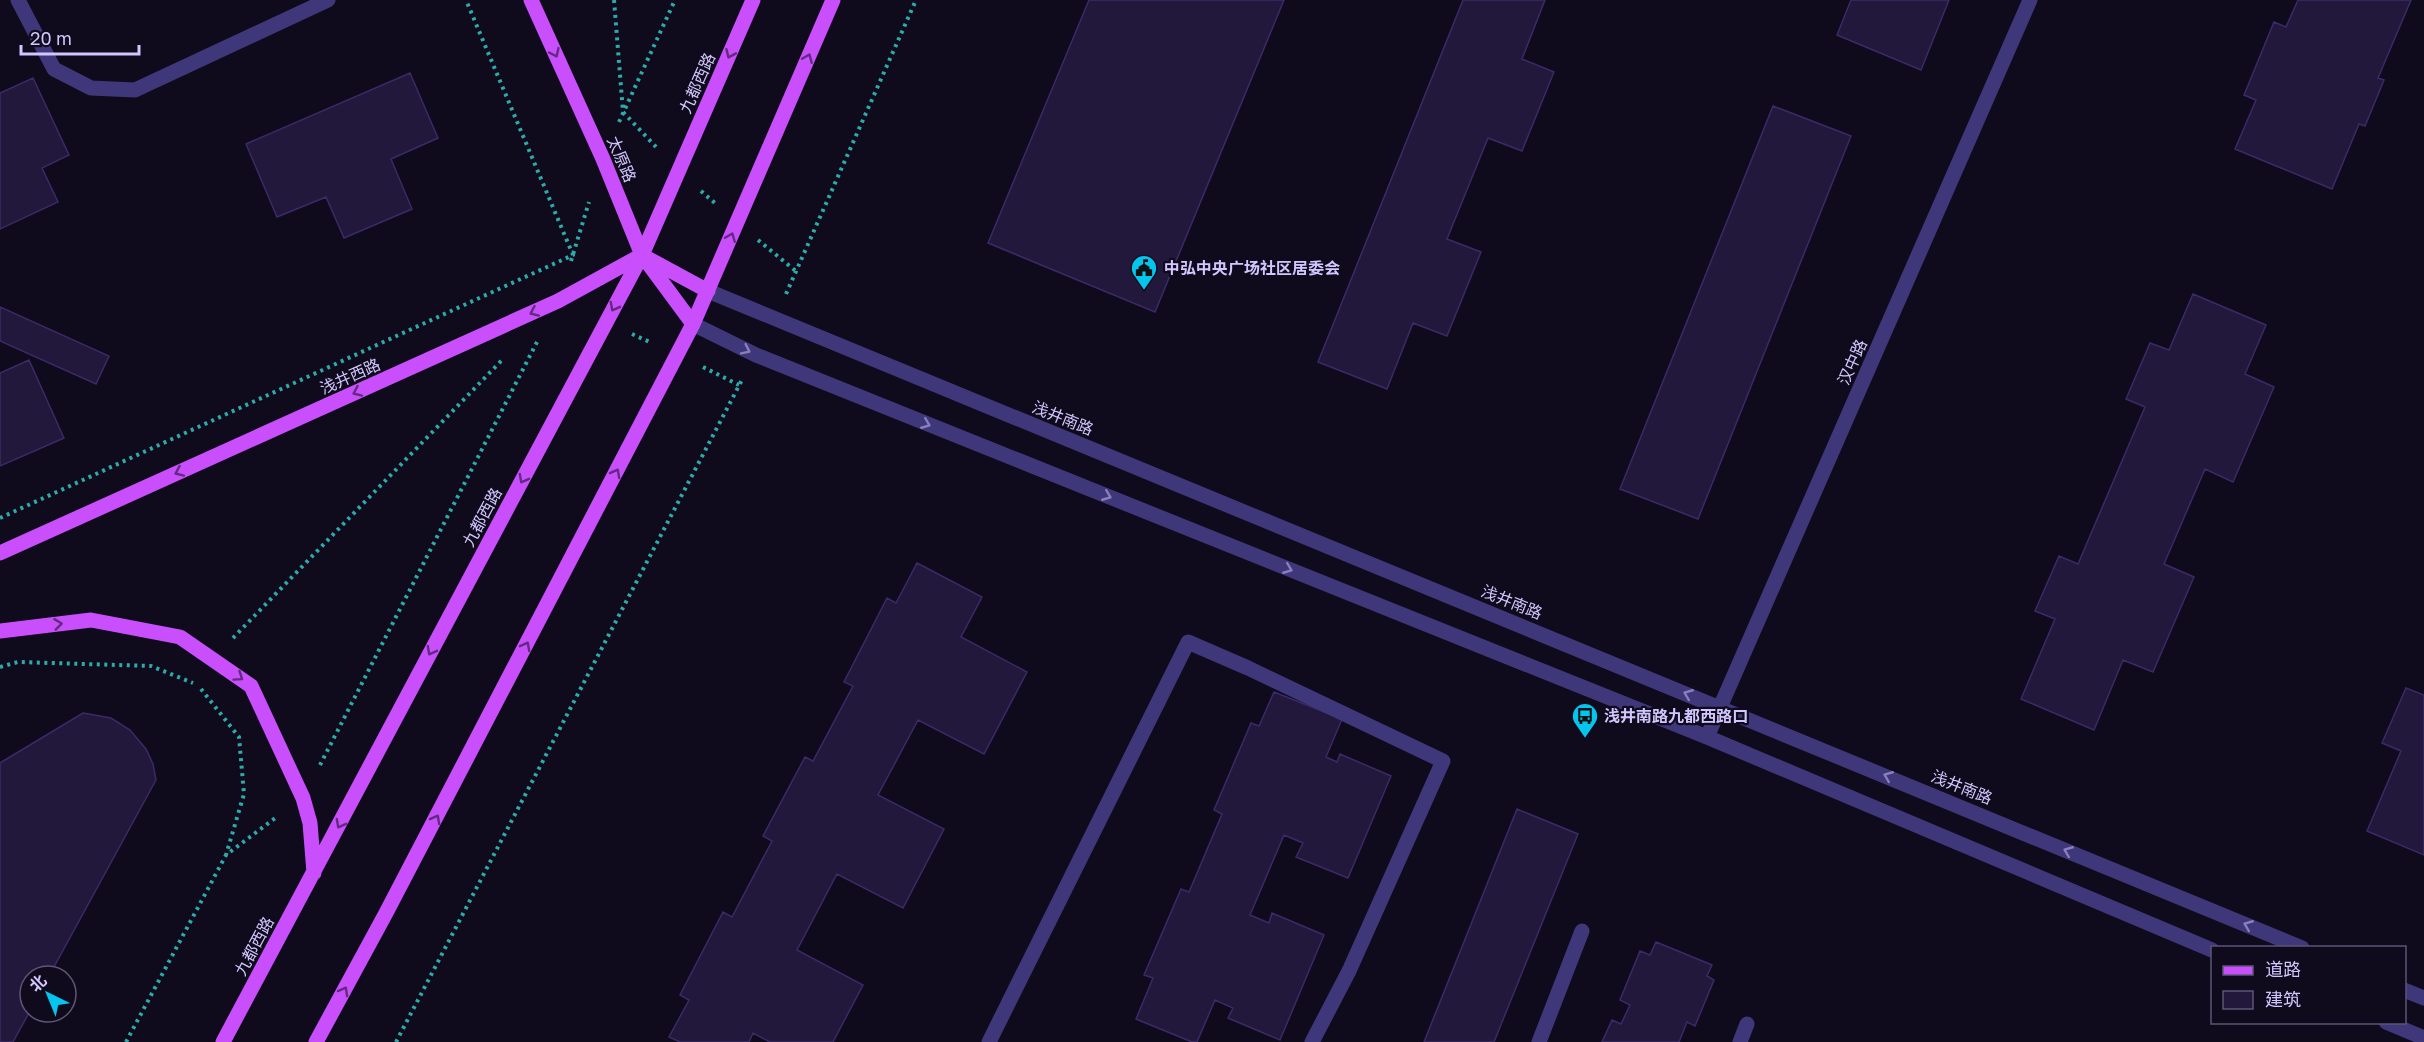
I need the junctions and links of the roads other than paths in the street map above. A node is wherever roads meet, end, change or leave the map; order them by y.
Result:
1 (18, 0) edge
2 (328, 0) edge
3 (531, 0) edge
4 (753, 0) edge
5 (833, 0) edge
6 (2030, 0) edge
7 (642, 255) junction
8 (708, 291) junction
9 (693, 324) junction
10 (0, 553) edge
11 (0, 632) edge
12 (1721, 707) junction
13 (1707, 737) junction
14 (314, 873) junction
15 (1582, 931) dead end
16 (2297, 946) edge
17 (2211, 950) edge
18 (2406, 991) edge
19 (2424, 998) edge
20 (1747, 1024) dead end
21 (2389, 1024) edge
22 (2424, 1038) edge
23 (223, 1042) edge
24 (316, 1042) edge
25 (989, 1042) edge
26 (1312, 1042) edge
27 (1539, 1042) edge
28 (1740, 1042) edge

1 - 2 street
3 -> 7 main road, 太原路
4 -> 7 main road, 九都西路
8 -> 5 main road
6 - 12 street, 汉中路
7 - 8 main road
7 - 9 main road, 太原路
7 -> 10 main road, 浅井西路
7 -> 14 main road, 九都西路
8 - 9 main road
12 -> 8 street, 浅井南路
9 -> 13 street
24 -> 9 main road
11 -> 14 main road
12 - 13 street, 汉中路
16 -> 12 street, 浅井南路
13 - 17 street
14 - 23 main road, 九都西路
15 - 27 street
18 - 19 street
20 - 28 street
21 - 22 street
25 - 26 street

